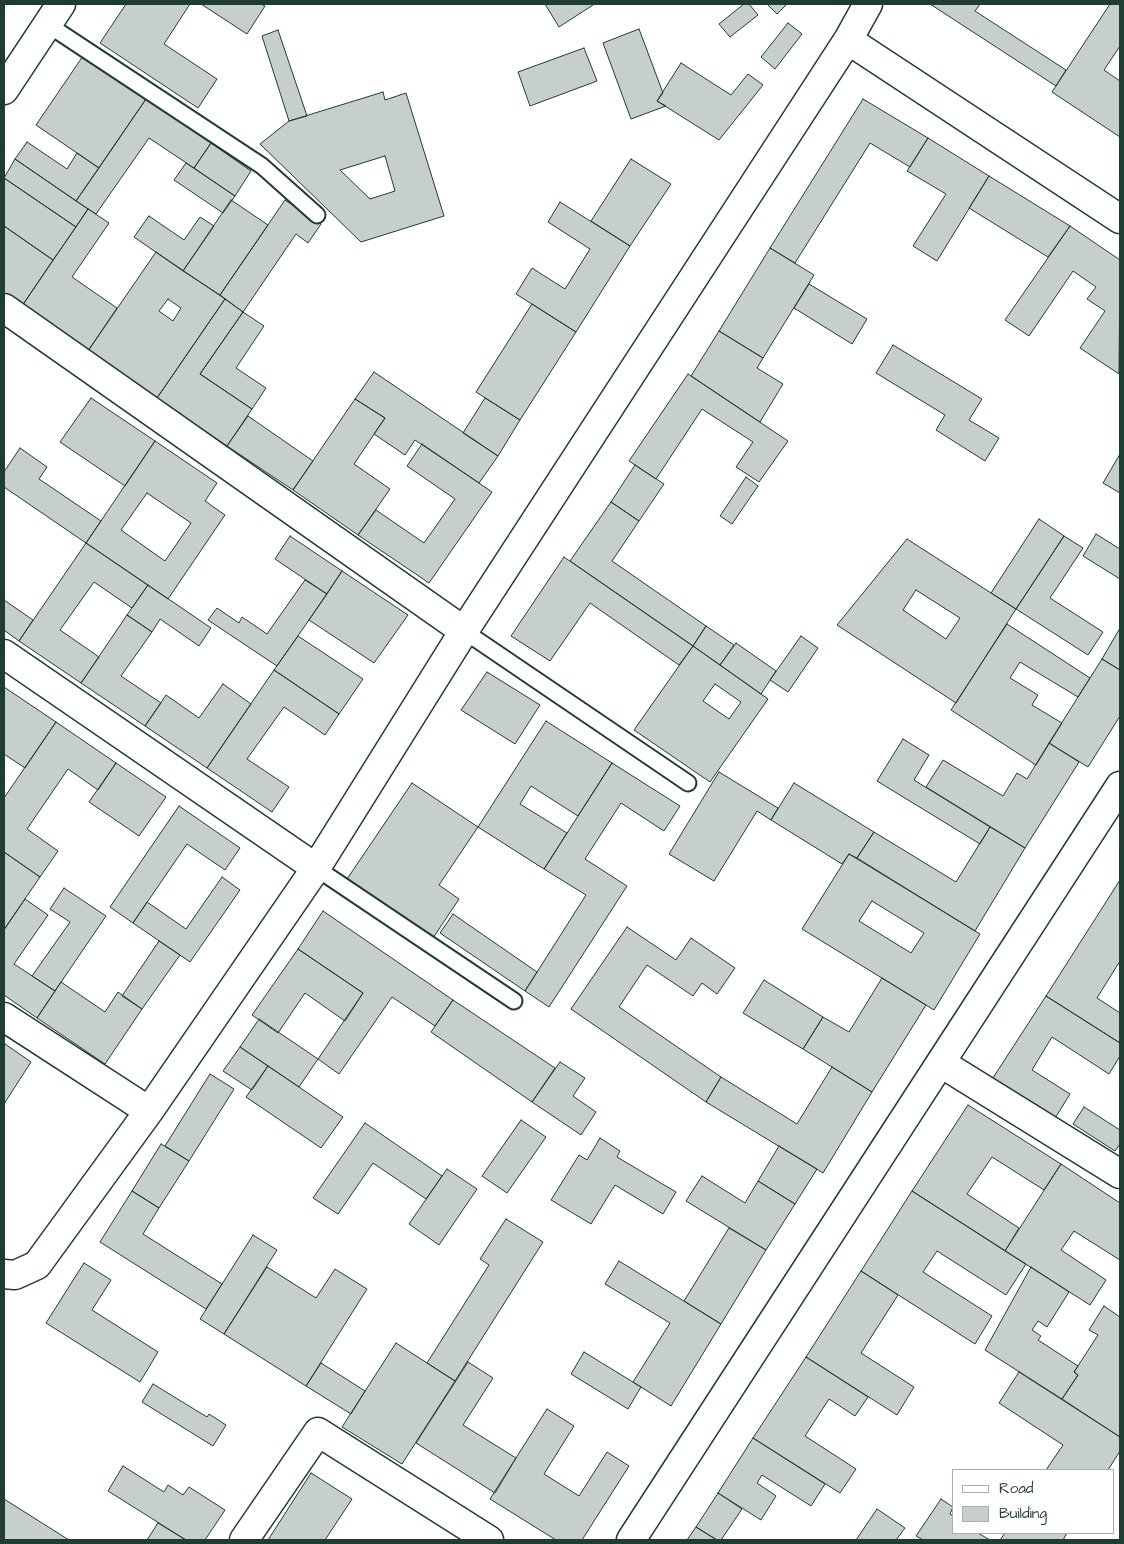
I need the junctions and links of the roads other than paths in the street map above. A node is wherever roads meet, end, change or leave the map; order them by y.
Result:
1 (868, 4) edge
2 (54, 14) edge
3 (848, 40) junction
4 (4, 90) edge
5 (317, 215) dead end
6 (1120, 219) edge
7 (4, 308) edge
8 (464, 631) junction
9 (4, 654) edge
10 (688, 783) dead end
11 (1120, 786) edge
12 (316, 868) junction
13 (514, 1001) dead end
14 (4, 1017) edge
15 (941, 1063) junction
16 (149, 1111) junction
17 (1120, 1174) edge
18 (4, 1274) edge
19 (244, 1540) edge
20 (489, 1540) edge
21 (631, 1540) edge

1 - 3 street
2 - 4 street
2 - 5 lane
3 - 6 street
3 - 8 street
7 - 8 street
8 - 10 lane
8 - 12 street
9 - 12 street
11 - 15 street
12 - 13 lane
12 - 16 street
14 - 16 street
15 - 17 street
15 - 21 street
16 - 18 street
19 - 20 street

